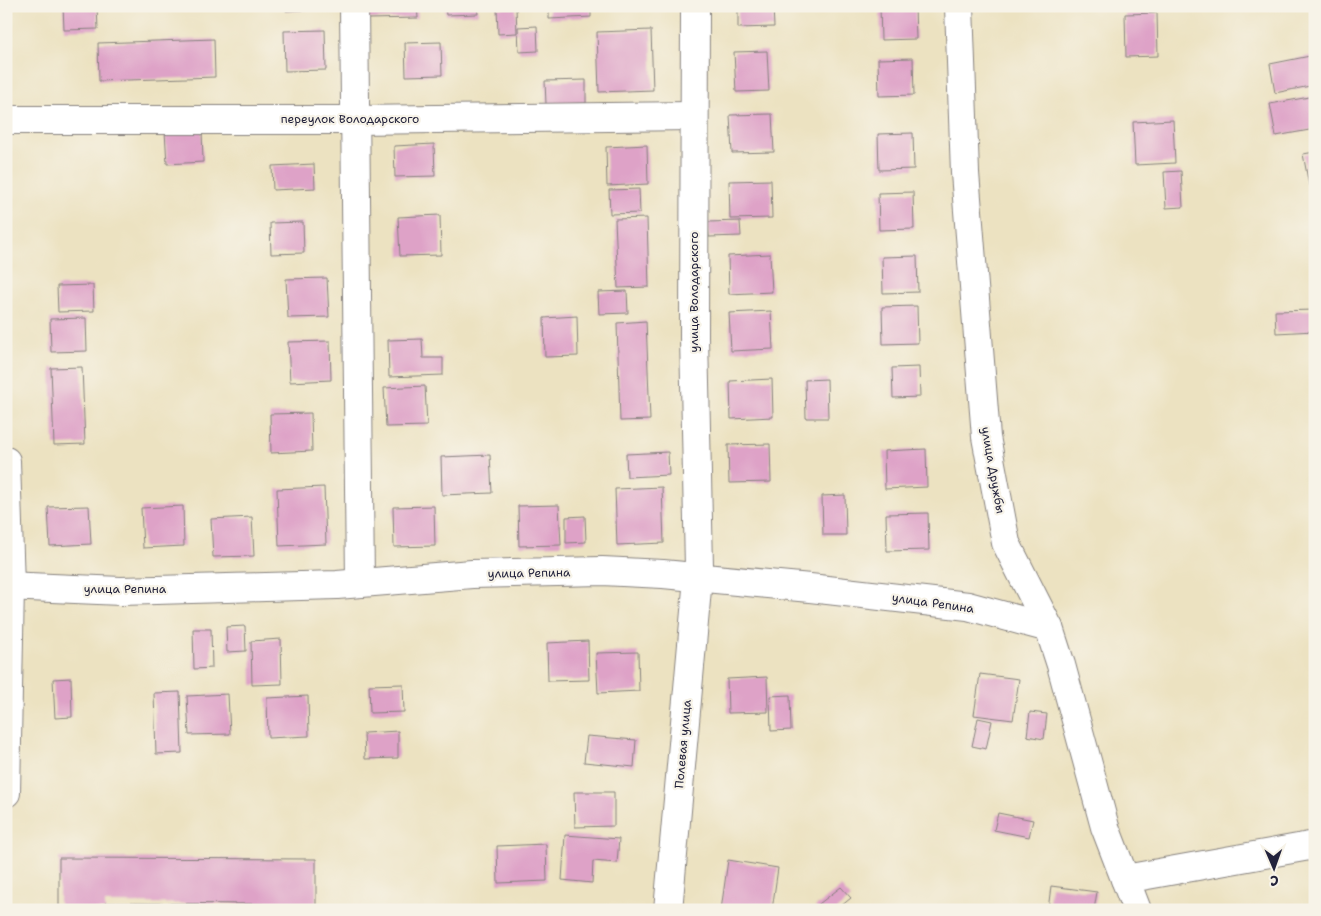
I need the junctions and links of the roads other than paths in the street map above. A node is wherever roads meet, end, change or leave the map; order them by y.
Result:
1 (354, 6) edge
2 (695, 6) edge
3 (959, 6) edge
4 (694, 116) junction
5 (6, 120) edge
6 (355, 120) junction
7 (6, 461) edge
8 (698, 577) junction
9 (360, 583) junction
10 (8, 586) edge
11 (1048, 628) junction
12 (6, 793) edge
13 (1315, 844) edge
14 (1125, 879) junction
15 (668, 910) edge
16 (1137, 910) edge

1 - 6 street
2 - 4 street, улица Володарского
3 - 11 street, улица Дружбы
4 - 6 street, переулок Володарского
4 - 8 street, улица Володарского
5 - 6 street, переулок Володарского
6 - 9 street
7 - 10 street
8 - 9 street, улица Репина
8 - 11 street, улица Репина
8 - 15 street, Полевая улица
9 - 10 street, улица Репина
10 - 12 street
11 - 14 street, улица Дружбы
13 - 14 street
14 - 16 street, улица Дружбы

